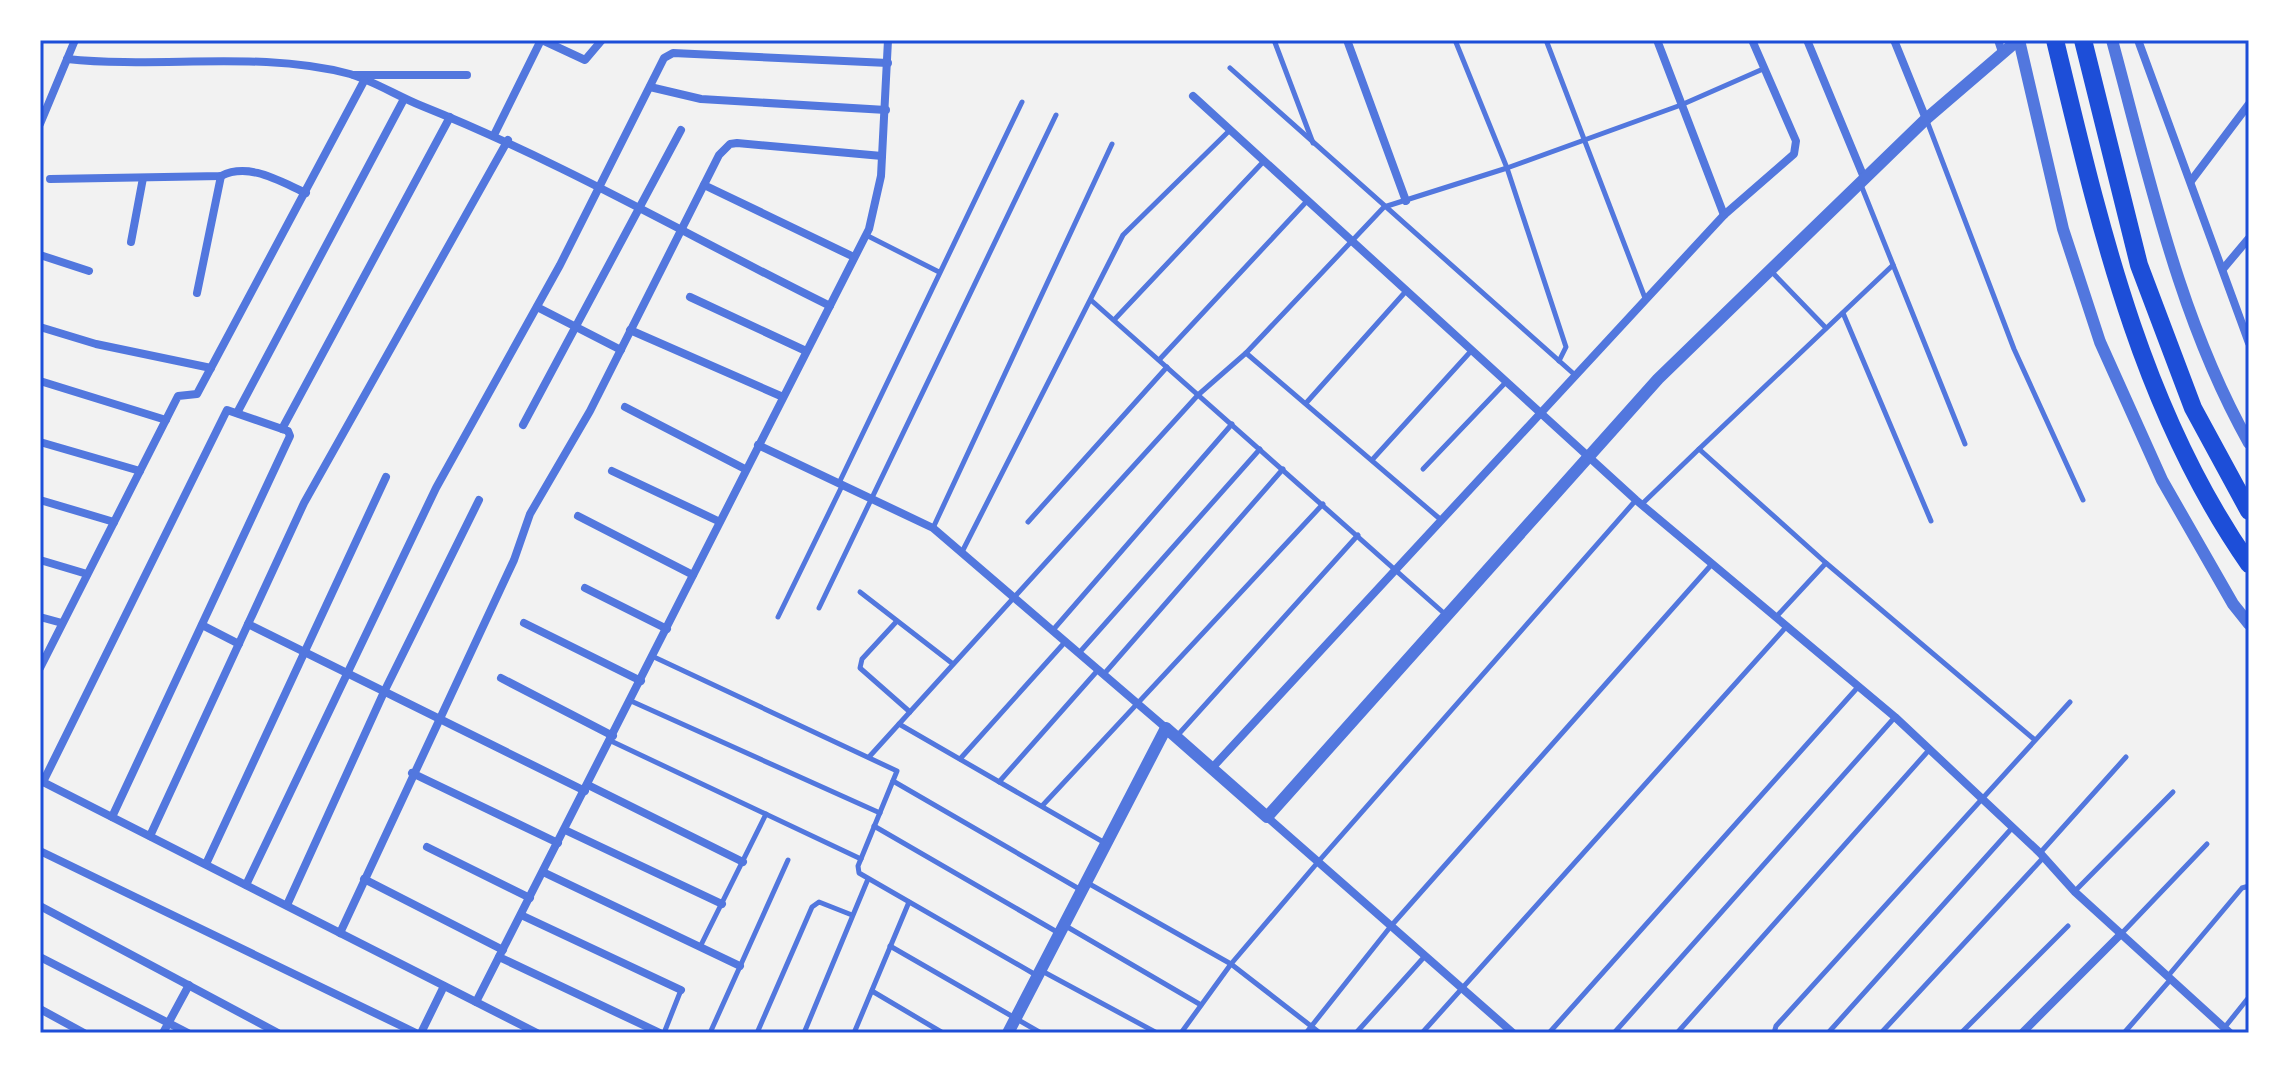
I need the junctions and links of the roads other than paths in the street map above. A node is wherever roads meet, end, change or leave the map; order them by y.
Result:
1 (75, 40) edge
2 (542, 40) edge
3 (602, 40) edge
4 (888, 40) edge
5 (1274, 40) edge
6 (1347, 40) edge
7 (1455, 40) edge
8 (1546, 40) edge
9 (1657, 40) edge
10 (1752, 40) edge
11 (1807, 40) edge
12 (1894, 40) edge
13 (2018, 40) edge
14 (2055, 40) edge
15 (2083, 40) edge
16 (2113, 40) edge
17 (2138, 40) edge
18 (2000, 46) edge
19 (67, 59) junction
20 (888, 63) junction
21 (1230, 68) dead end
22 (1763, 69) junction
23 (353, 75) junction
24 (467, 75) dead end
25 (364, 81) junction
26 (650, 87) junction
27 (1193, 96) dead end
28 (404, 99) junction
29 (1022, 102) dead end
30 (2249, 104) edge
31 (1681, 105) junction
32 (886, 110) junction
33 (1056, 115) dead end
34 (450, 117) junction
35 (1926, 119) junction
36 (40, 124) edge
37 (681, 130) dead end
38 (1230, 130) junction
39 (494, 135) junction
40 (508, 140) junction
41 (1584, 140) junction
42 (1112, 144) dead end
43 (1314, 144) junction
44 (882, 156) junction
45 (1264, 161) junction
46 (1507, 168) junction
47 (221, 176) junction
48 (143, 178) junction
49 (50, 179) dead end
50 (2191, 181) junction
51 (1863, 182) junction
52 (704, 185) junction
53 (598, 189) junction
54 (306, 193) junction
55 (1307, 200) junction
56 (1406, 201) junction
57 (1384, 207) junction
58 (638, 210) junction
59 (1724, 215) junction
60 (680, 232) junction
61 (866, 235) junction
62 (2249, 238) edge
63 (1353, 241) junction
64 (131, 242) dead end
65 (40, 255) edge
66 (854, 257) junction
67 (1893, 265) junction
68 (2223, 269) junction
69 (89, 271) dead end
70 (1770, 271) junction
71 (939, 272) junction
72 (1407, 290) junction
73 (197, 293) dead end
74 (690, 297) dead end
75 (1645, 298) junction
76 (1092, 301) junction
77 (830, 306) junction
78 (537, 307) junction
79 (1843, 313) junction
80 (1114, 320) junction
81 (40, 327) edge
82 (576, 327) junction
83 (1826, 328) junction
84 (630, 330) junction
85 (2249, 343) edge
86 (621, 350) junction
87 (1472, 350) junction
88 (806, 351) junction
89 (1246, 353) junction
90 (1159, 360) junction
91 (1559, 361) junction
92 (1167, 367) junction
93 (211, 368) junction
94 (1575, 375) junction
95 (40, 381) edge
96 (1507, 381) junction
97 (1198, 395) junction
98 (783, 397) junction
99 (1307, 402) junction
100 (625, 407) dead end
101 (1541, 412) junction
102 (237, 413) junction
103 (166, 420) junction
104 (1232, 424) junction
105 (523, 425) dead end
106 (282, 429) junction
107 (40, 442) edge
108 (2249, 443) edge
109 (1965, 444) dead end
110 (758, 445) junction
111 (1260, 449) junction
112 (1699, 449) junction
113 (1590, 456) junction
114 (1372, 460) junction
115 (745, 469) junction
116 (1283, 469) junction
117 (1423, 469) dead end
118 (140, 471) junction
119 (612, 471) dead end
120 (386, 477) dead end
121 (840, 484) junction
122 (870, 498) junction
123 (40, 500) edge
124 (479, 500) dead end
125 (2083, 500) dead end
126 (1639, 502) junction
127 (1323, 504) junction
128 (2249, 511) edge
129 (578, 516) dead end
130 (1440, 519) junction
131 (718, 521) junction
132 (1931, 521) dead end
133 (114, 522) junction
134 (1028, 522) dead end
135 (933, 528) junction
136 (1358, 535) junction
137 (962, 552) junction
138 (40, 560) edge
139 (1826, 563) junction
140 (1712, 564) junction
141 (2249, 564) edge
142 (1395, 568) junction
143 (87, 574) junction
144 (693, 575) junction
145 (585, 588) dead end
146 (860, 592) dead end
147 (1014, 598) junction
148 (819, 608) dead end
149 (1447, 615) junction
150 (40, 617) edge
151 (778, 617) dead end
152 (1776, 617) junction
153 (897, 621) junction
154 (62, 623) junction
155 (524, 623) dead end
156 (248, 624) junction
157 (2249, 624) edge
158 (202, 625) junction
159 (1786, 627) junction
160 (667, 629) junction
161 (1053, 630) junction
162 (1065, 641) junction
163 (239, 644) junction
164 (305, 652) junction
165 (1079, 653) junction
166 (654, 657) junction
167 (953, 664) junction
168 (40, 668) edge
169 (345, 672) junction
170 (1101, 672) junction
171 (501, 678) dead end
172 (641, 681) junction
173 (1858, 687) junction
174 (384, 692) junction
175 (631, 701) junction
176 (2070, 702) dead end
177 (1137, 703) junction
178 (910, 712) junction
179 (1895, 717) junction
180 (437, 718) junction
181 (899, 724) junction
182 (1171, 732) junction
183 (612, 738) junction
184 (2035, 740) junction
185 (1929, 750) junction
186 (869, 757) junction
187 (2126, 757) dead end
188 (960, 759) junction
189 (1212, 768) junction
190 (412, 773) junction
191 (42, 781) edge
192 (893, 781) junction
193 (999, 782) junction
194 (586, 788) junction
195 (2173, 792) dead end
196 (1983, 799) junction
197 (1042, 806) junction
198 (880, 813) junction
199 (766, 814) junction
200 (112, 817) junction
201 (1267, 817) junction
202 (874, 826) junction
203 (2012, 828) junction
204 (565, 830) junction
205 (150, 836) junction
206 (558, 843) junction
207 (1106, 843) junction
208 (2207, 844) dead end
209 (427, 847) dead end
210 (40, 851) edge
211 (2042, 855) junction
212 (861, 859) junction
213 (788, 860) dead end
214 (743, 862) junction
215 (1318, 862) junction
216 (206, 864) junction
217 (543, 872) junction
218 (364, 879) junction
219 (868, 879) junction
220 (246, 885) junction
221 (1083, 886) junction
222 (2249, 886) edge
223 (2075, 892) junction
224 (530, 898) junction
225 (909, 902) junction
226 (722, 904) junction
227 (287, 905) junction
228 (40, 906) edge
229 (521, 915) junction
230 (852, 915) junction
231 (1391, 926) junction
232 (2068, 926) dead end
233 (1061, 929) junction
234 (340, 933) junction
235 (2121, 934) junction
236 (890, 946) junction
237 (700, 947) junction
238 (501, 953) junction
239 (1425, 956) junction
240 (40, 957) edge
241 (1231, 964) junction
242 (740, 966) junction
243 (1038, 972) junction
244 (2169, 978) junction
245 (189, 985) junction
246 (444, 986) junction
247 (1462, 988) junction
248 (681, 990) joint
249 (872, 991) junction
250 (2249, 997) edge
251 (476, 1002) junction
252 (1201, 1005) junction
253 (40, 1009) edge
254 (1016, 1018) junction
255 (168, 1023) junction
256 (1312, 1026) junction
257 (2227, 1031) edge
258 (84, 1033) edge
259 (163, 1033) edge
260 (188, 1033) edge
261 (278, 1033) edge
262 (418, 1033) edge
263 (537, 1033) edge
264 (662, 1033) edge
265 (710, 1033) edge
266 (757, 1033) edge
267 (804, 1033) edge
268 (854, 1033) edge
269 (943, 1033) edge
270 (1008, 1033) edge
271 (1041, 1033) edge
272 (1157, 1033) edge
273 (1181, 1033) edge
274 (1306, 1033) edge
275 (1320, 1033) edge
276 (1356, 1033) edge
277 (1422, 1033) edge
278 (1513, 1033) edge
279 (1549, 1033) edge
280 (1614, 1033) edge
281 (1677, 1033) edge
282 (1774, 1033) edge
283 (1828, 1033) edge
284 (1881, 1033) edge
285 (1961, 1033) edge
286 (2022, 1033) edge
287 (2124, 1033) edge

1 - 19 street
2 - 3 street
2 - 39 street
4 - 20 street
5 - 43 lane
6 - 56 street
7 - 46 lane
8 - 41 lane
9 - 31 street
10 - 22 street
11 - 51 street
12 - 35 street
13 - 18 street
13 - 157 street
14 - 141 highway
15 - 128 highway
16 - 108 street
17 - 50 street
18 - 35 street
19 - 23 street
19 - 36 street
20 - 26 street
20 - 32 street
21 - 43 lane
22 - 31 lane
22 - 59 street
23 - 24 street
23 - 25 street
25 - 28 street
25 - 54 street
26 - 32 street
26 - 53 street
27 - 38 street
28 - 34 street
28 - 102 street
29 - 71 lane
30 - 50 street
31 - 41 lane
31 - 59 street
32 - 44 street
33 - 122 lane
34 - 39 street
34 - 106 street
35 - 51 street
35 - 125 lane
37 - 58 street
38 - 45 street
38 - 76 lane
39 - 40 street
40 - 53 street
40 - 156 street
41 - 46 lane
41 - 75 lane
42 - 135 lane
43 - 57 lane
44 - 52 street
44 - 61 street
45 - 55 street
45 - 80 lane
46 - 56 lane
46 - 91 lane
47 - 48 street
47 - 54 street
47 - 73 street
48 - 49 street
48 - 64 street
50 - 68 street
51 - 67 lane
51 - 70 street
52 - 60 street
52 - 66 street
53 - 58 street
53 - 78 street
54 - 93 street
55 - 63 street
55 - 90 lane
56 - 57 lane
57 - 63 lane
57 - 91 lane
58 - 60 street
58 - 82 street
59 - 75 street
60 - 77 street
60 - 84 street
61 - 66 street
61 - 71 lane
62 - 68 street
63 - 72 street
63 - 89 lane
65 - 69 street
66 - 77 street
67 - 79 lane
67 - 109 lane
68 - 85 street
70 - 83 lane
70 - 113 street
71 - 121 lane
72 - 87 street
72 - 99 lane
74 - 88 street
75 - 94 street
76 - 80 lane
76 - 137 lane
77 - 88 street
78 - 82 street
78 - 169 street
79 - 83 lane
79 - 132 lane
80 - 90 lane
81 - 93 street
82 - 86 street
82 - 105 street
83 - 112 lane
84 - 86 street
84 - 98 street
86 - 180 street
87 - 96 street
87 - 114 lane
88 - 98 street
89 - 97 lane
89 - 99 lane
90 - 92 lane
91 - 94 lane
92 - 97 lane
92 - 134 lane
93 - 103 street
94 - 101 street
95 - 103 street
96 - 101 street
96 - 117 lane
97 - 104 lane
97 - 147 lane
98 - 110 street
99 - 114 lane
100 - 115 street
101 - 113 street
101 - 130 street
102 - 106 street
102 - 191 street
103 - 118 street
104 - 111 lane
104 - 161 lane
106 - 158 street
107 - 118 street
110 - 115 street
110 - 121 street
111 - 116 lane
111 - 165 lane
112 - 126 lane
112 - 139 lane
113 - 126 street
113 - 149 street
114 - 130 lane
115 - 131 street
116 - 127 lane
116 - 170 lane
118 - 133 street
119 - 131 street
120 - 164 street
121 - 122 street
121 - 151 lane
122 - 135 street
122 - 148 lane
123 - 133 street
124 - 174 street
126 - 140 street
126 - 215 lane
127 - 136 lane
127 - 177 lane
129 - 144 street
130 - 142 street
131 - 144 street
133 - 143 street
135 - 137 street
136 - 142 lane
136 - 182 lane
137 - 147 street
138 - 143 street
139 - 152 lane
139 - 184 lane
140 - 152 street
140 - 231 lane
142 - 149 lane
142 - 189 street
143 - 154 street
144 - 160 street
145 - 160 street
146 - 153 lane
147 - 161 street
147 - 167 lane
149 - 201 street
150 - 154 street
152 - 159 street
153 - 167 lane
153 - 178 lane
154 - 168 street
155 - 172 street
156 - 163 street
156 - 164 street
158 - 163 street
158 - 200 street
159 - 173 street
159 - 247 lane
160 - 166 street
161 - 162 street
162 - 165 street
162 - 188 lane
163 - 205 street
164 - 169 street
164 - 216 street
165 - 170 street
166 - 172 street
166 - 186 lane
167 - 178 lane
169 - 174 street
169 - 220 street
170 - 177 street
170 - 193 lane
171 - 183 street
172 - 175 street
173 - 179 street
173 - 279 lane
174 - 180 street
174 - 227 street
175 - 183 street
175 - 198 lane
176 - 184 lane
177 - 182 street
177 - 197 lane
178 - 181 lane
179 - 185 street
179 - 280 lane
180 - 190 street
180 - 194 street
181 - 186 lane
181 - 188 lane
182 - 189 street
182 - 207 street
183 - 194 street
183 - 199 lane
184 - 196 lane
185 - 196 street
185 - 281 lane
186 - 192 lane
187 - 211 lane
188 - 193 lane
189 - 201 street
190 - 206 street
190 - 218 street
191 - 200 street
192 - 198 lane
192 - 221 lane
193 - 197 lane
194 - 204 street
194 - 214 street
195 - 223 lane
196 - 203 street
196 - 282 lane
197 - 207 lane
198 - 202 lane
199 - 212 lane
199 - 214 lane
200 - 205 street
201 - 215 street
202 - 212 lane
202 - 233 lane
203 - 211 street
203 - 283 lane
204 - 206 street
204 - 226 street
205 - 216 street
206 - 217 street
207 - 221 street
208 - 235 lane
209 - 224 street
210 - 262 street
211 - 223 street
211 - 284 lane
212 - 219 lane
213 - 242 lane
214 - 226 lane
215 - 231 street
215 - 241 lane
216 - 220 street
217 - 224 street
217 - 237 street
218 - 234 street
218 - 238 street
219 - 225 lane
219 - 230 lane
220 - 227 street
221 - 233 street
221 - 241 lane
222 - 244 lane
223 - 235 street
224 - 229 street
225 - 236 lane
225 - 243 lane
226 - 237 lane
227 - 234 street
228 - 245 street
229 - 238 street
229 - 248 street
230 - 266 lane
230 - 267 lane
231 - 239 street
231 - 256 lane
232 - 285 lane
233 - 243 street
233 - 252 lane
234 - 246 street
235 - 244 street
235 - 286 street
236 - 249 lane
236 - 254 lane
237 - 242 street
238 - 251 street
238 - 264 street
239 - 247 street
239 - 276 lane
240 - 255 street
241 - 252 lane
241 - 256 lane
242 - 265 lane
243 - 254 street
243 - 272 lane
244 - 257 street
244 - 287 lane
245 - 255 street
245 - 261 street
246 - 251 street
246 - 262 street
247 - 277 lane
247 - 278 street
248 - 264 lane
249 - 268 lane
249 - 269 lane
250 - 257 lane
251 - 263 street
252 - 273 lane
253 - 258 street
254 - 270 street
254 - 271 lane
255 - 259 street
255 - 260 street
256 - 274 lane
256 - 275 lane

